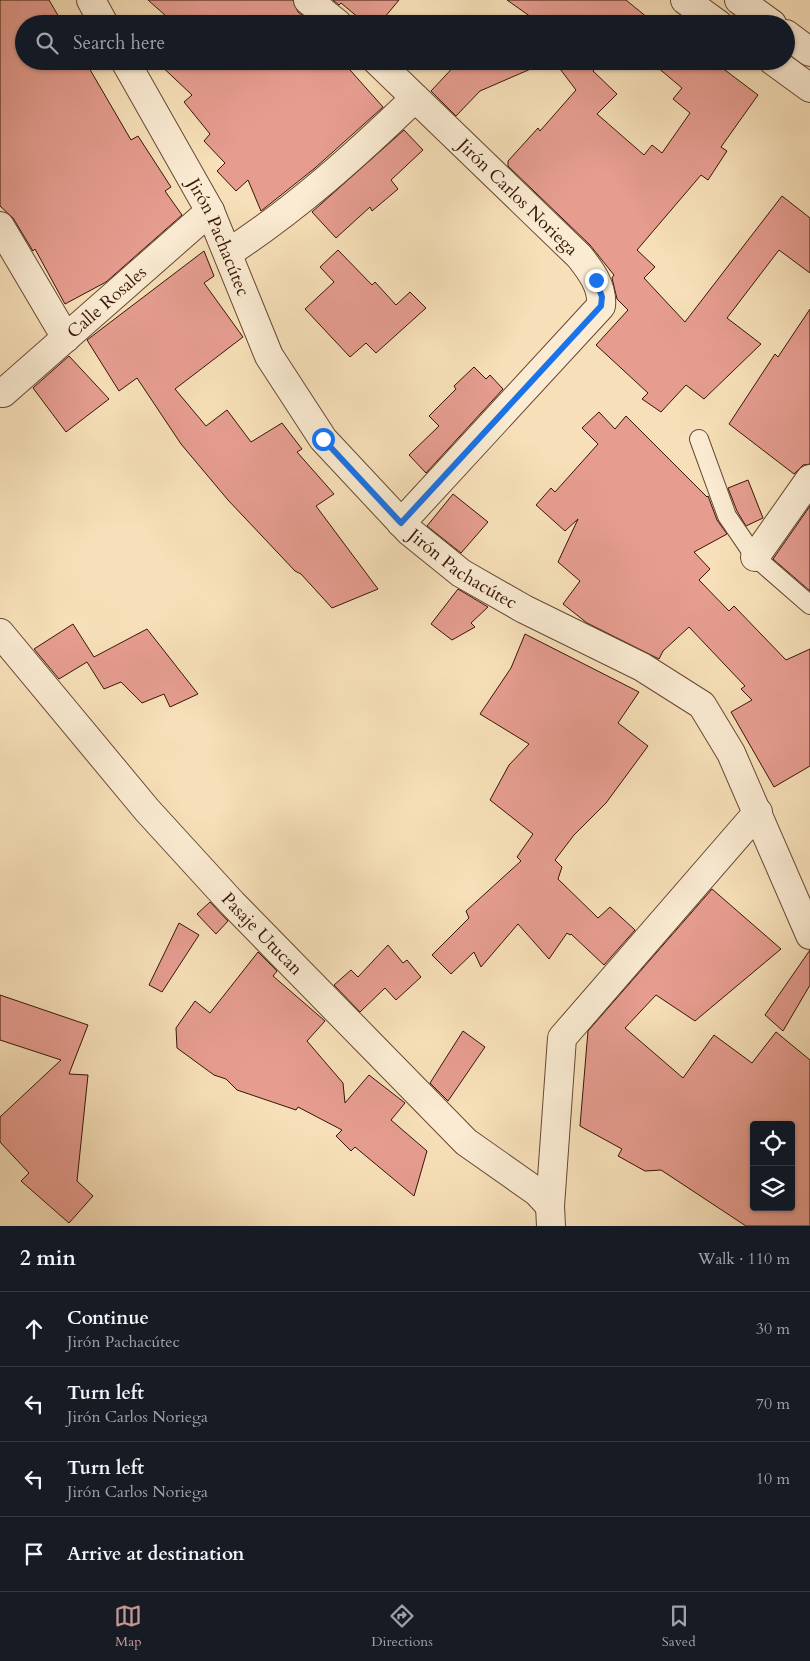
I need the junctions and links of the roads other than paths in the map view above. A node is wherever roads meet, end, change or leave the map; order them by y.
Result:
1 (91, 0) edge
2 (308, 0) edge
3 (685, 0) edge
4 (740, 0) edge
5 (99, 15) edge
6 (327, 15) edge
7 (706, 15) edge
8 (760, 15) edge
9 (795, 41) edge
10 (810, 52) edge
11 (130, 70) edge
12 (386, 70) edge
13 (785, 70) edge
14 (810, 88) edge
15 (414, 98) junction
16 (210, 211) junction
17 (0, 226) edge
18 (228, 253) junction
19 (66, 338) junction
20 (3, 393) dead end
21 (699, 439) dead end
22 (810, 480) edge
23 (401, 523) junction
24 (755, 557) junction
25 (810, 605) edge
26 (0, 633) edge
27 (758, 812) junction
28 (810, 935) edge
29 (551, 1216) edge

1 - 5 street
2 - 6 street
3 - 7 street
4 - 8 street
9 - 10 street
11 - 16 street, Jirón Pachacútec
12 - 15 street, Jirón Carlos Noriega
13 - 14 street
15 - 18 street
15 - 23 street, Jirón Carlos Noriega
16 - 18 street, Jirón Pachacútec
16 - 19 street, Calle Rosales
17 - 19 street
18 - 23 street, Jirón Pachacútec
19 - 20 street, Calle Rosales
21 - 24 lane
22 - 24 street
23 - 27 street, Jirón Pachacútec
24 - 25 lane
26 - 29 street, Pasaje Utucan
27 - 28 street, Jirón Pachacútec
27 - 29 street

